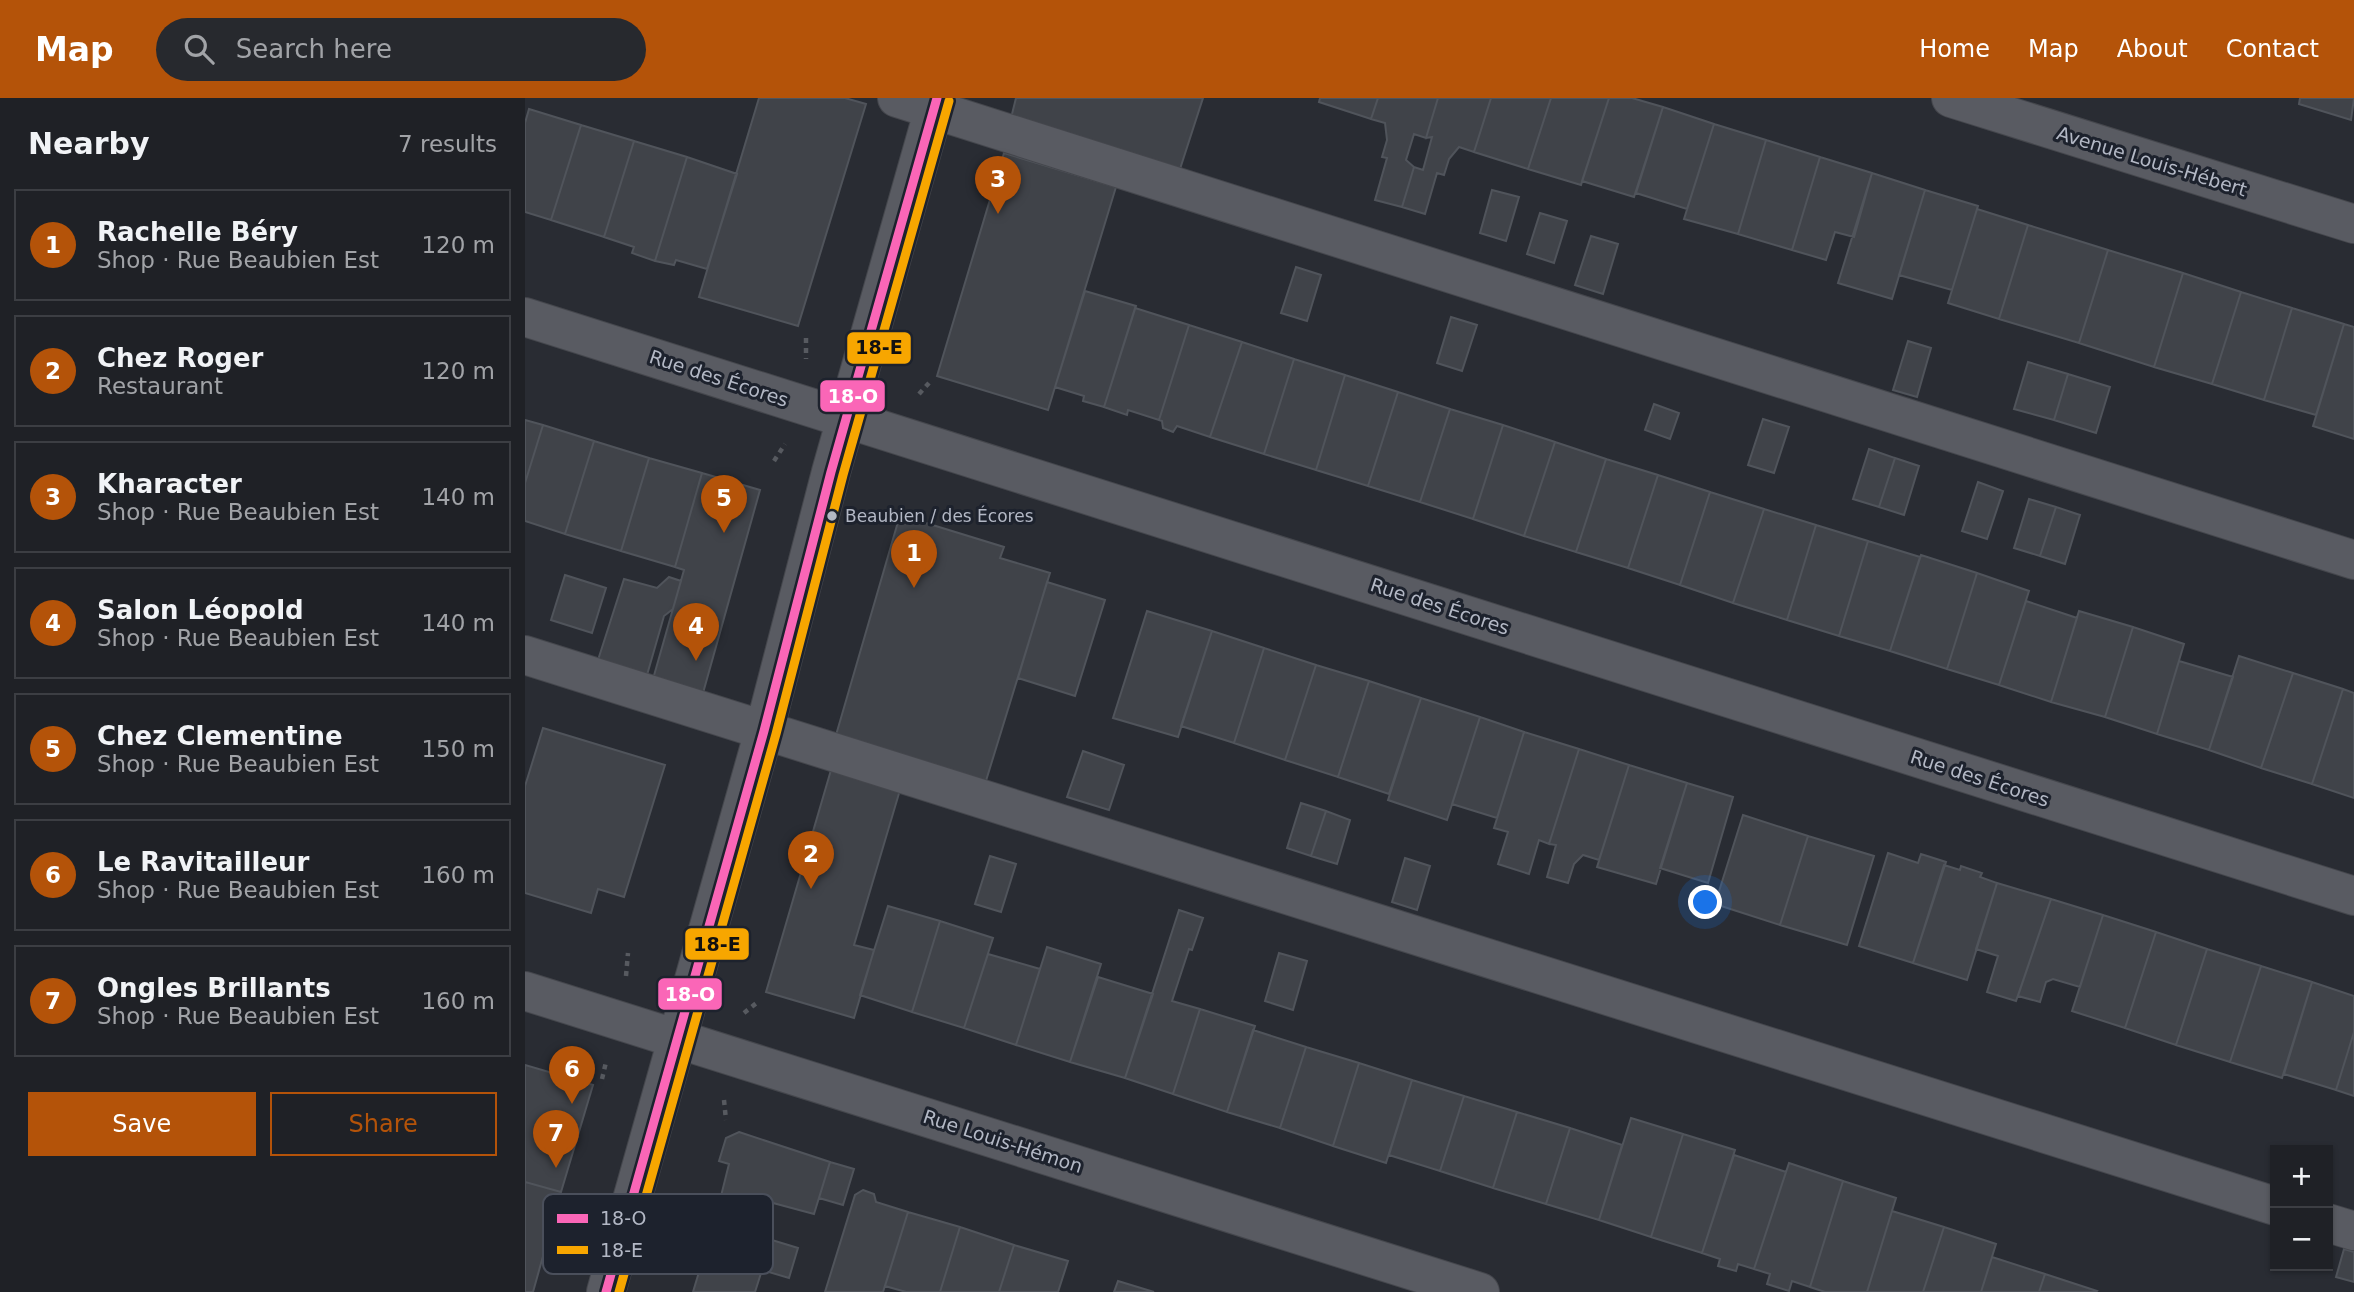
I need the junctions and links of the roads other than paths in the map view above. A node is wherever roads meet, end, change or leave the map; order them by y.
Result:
1 (897, 98) edge
2 (1951, 98) edge
3 (936, 104) edge
4 (2354, 224) edge
5 (525, 317) edge
6 (846, 419) junction
7 (2354, 560) edge
8 (525, 655) edge
9 (764, 731) junction
10 (2354, 896) edge
11 (525, 991) edge
12 (676, 1039) junction
13 (633, 1194) edge
14 (2270, 1204) edge
15 (2333, 1225) edge
16 (2354, 1231) edge
17 (611, 1274) edge
18 (606, 1292) edge
19 (1480, 1292) edge

1 - 3 street
2 - 4 street, Avenue Louis-Hébert
3 - 6 street
3 - 7 street
5 - 6 street, Rue des Écores
6 - 9 street
6 - 10 street, Rue des Écores
8 - 9 street
9 - 12 street
9 - 14 street
11 - 12 street, Rue Louis-Hémon
12 - 13 street
12 - 19 street, Rue Louis-Hémon
15 - 16 street
17 - 18 street

